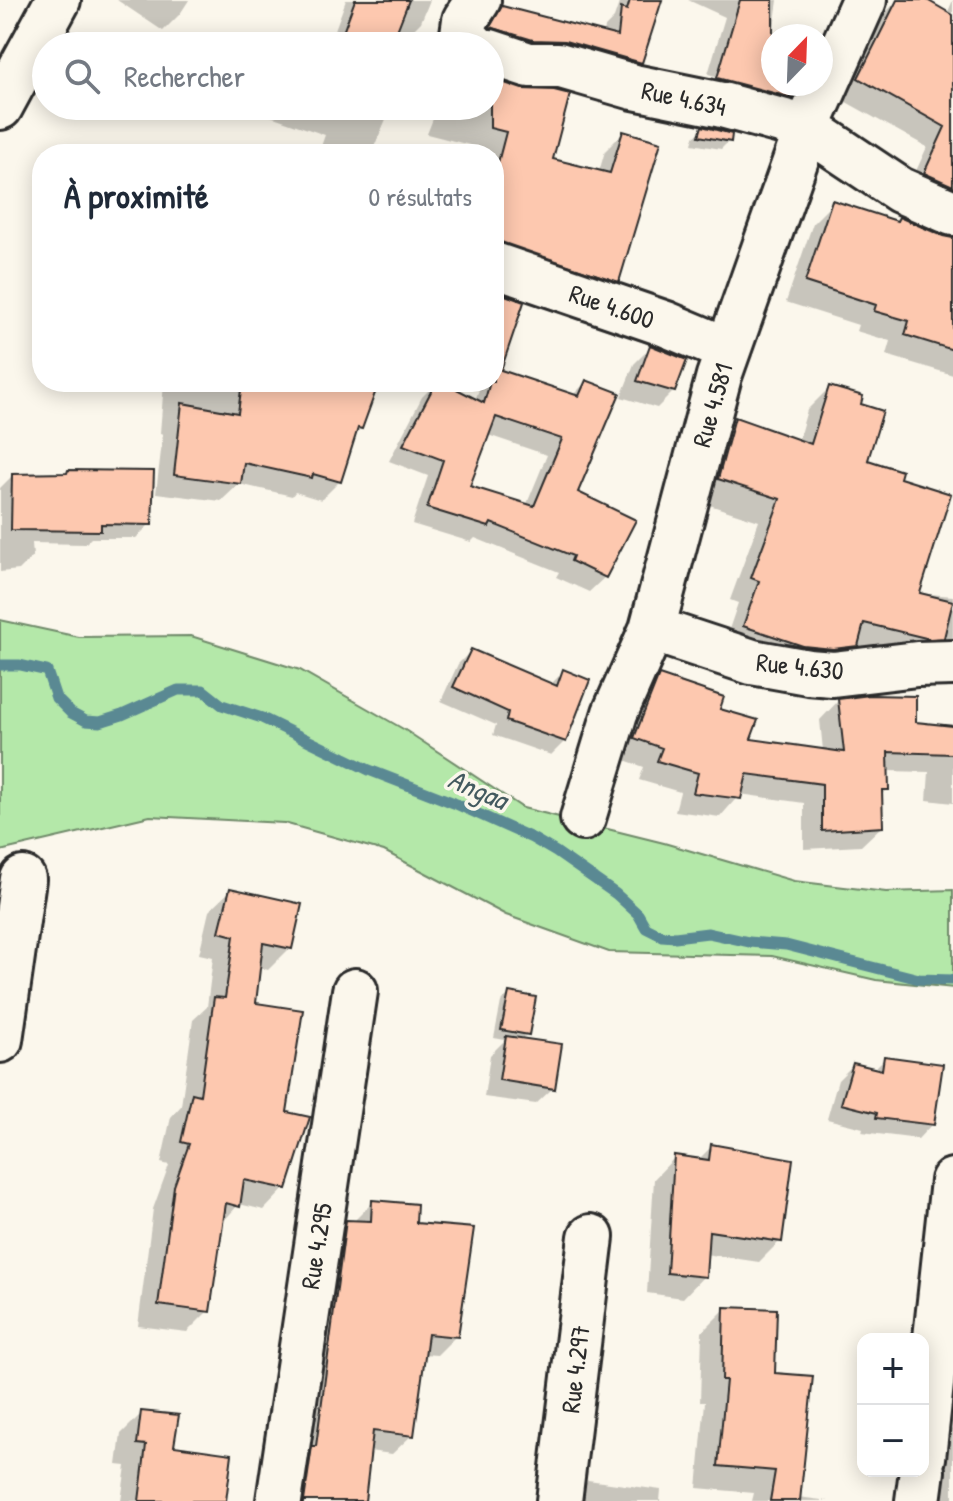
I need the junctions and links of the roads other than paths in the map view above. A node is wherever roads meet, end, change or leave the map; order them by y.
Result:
1 (58, 0) edge
2 (478, 0) edge
3 (864, 0) edge
4 (41, 32) edge
5 (463, 32) edge
6 (32, 48) edge
7 (504, 57) edge
8 (0, 107) edge
9 (807, 128) junction
10 (953, 213) edge
11 (504, 268) edge
12 (728, 350) junction
13 (652, 629) junction
14 (953, 663) edge
15 (583, 818) dead end
16 (23, 879) dead end
17 (355, 991) dead end
18 (0, 1040) edge
19 (953, 1181) edge
20 (591, 1237) dead end
21 (929, 1405) edge
22 (921, 1477) edge
23 (279, 1501) edge
24 (559, 1501) edge
25 (918, 1501) edge

1 - 4 street
2 - 5 street
3 - 9 street, Rue 4.581
6 - 8 street
7 - 9 street, Rue 4.634
9 - 10 street, Rue 4.634
9 - 12 street, Rue 4.581
11 - 12 street, Rue 4.600
12 - 13 street, Rue 4.581
13 - 14 street, Rue 4.630
13 - 15 street, Rue 4.581
16 - 18 street
17 - 23 street, Rue 4.295
19 - 21 street
20 - 24 street, Rue 4.297
22 - 25 street

